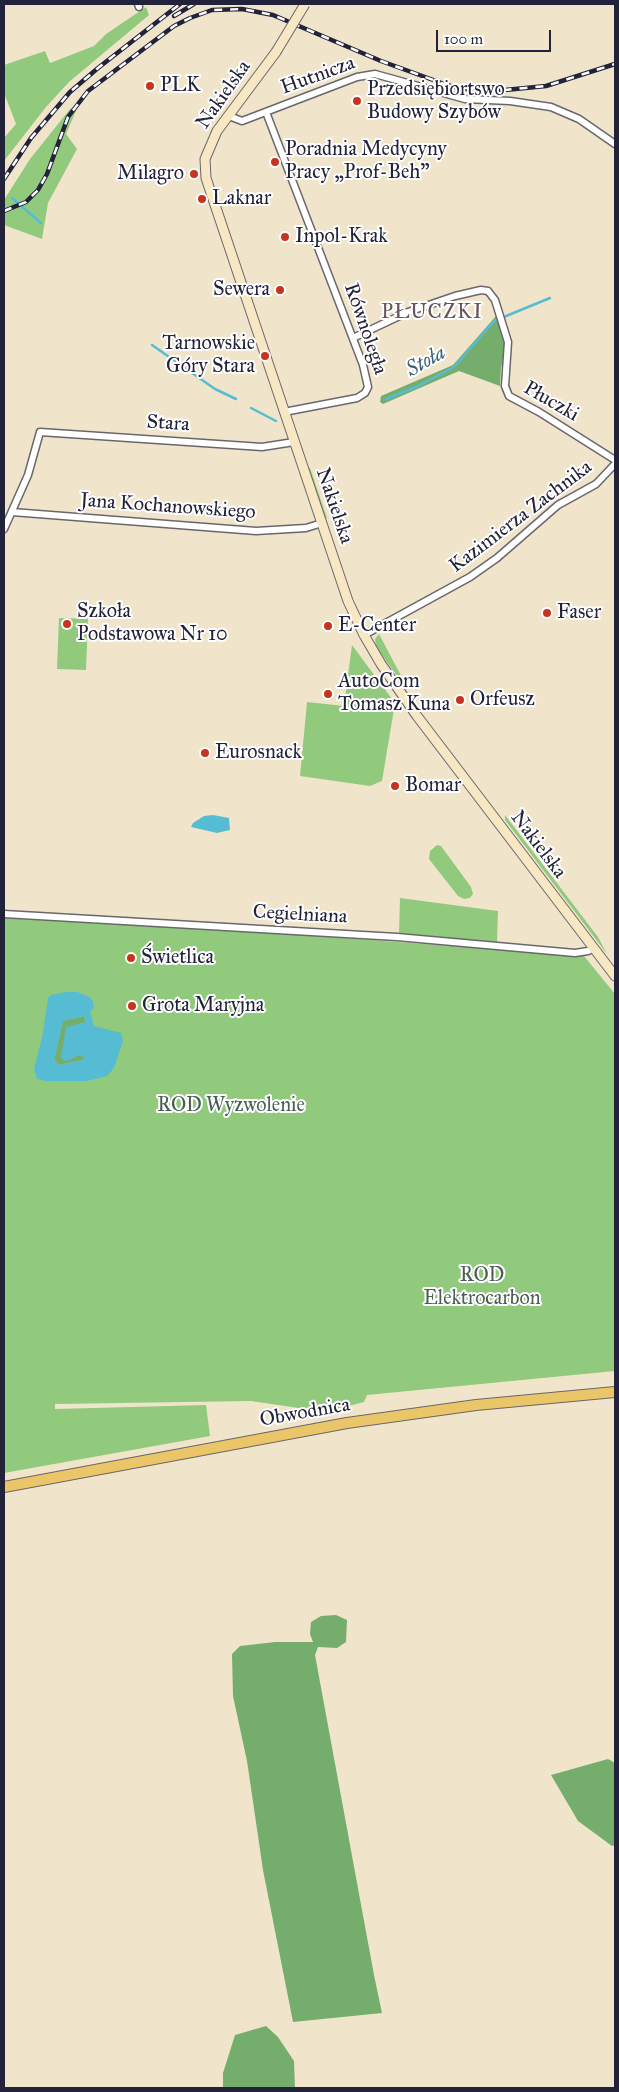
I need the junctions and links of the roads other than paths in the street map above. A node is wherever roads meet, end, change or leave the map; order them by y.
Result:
1 (305, 4) edge
2 (266, 112) junction
3 (229, 116) junction
4 (615, 144) edge
5 (353, 338) junction
6 (284, 412) junction
7 (294, 442) junction
8 (615, 462) edge
9 (12, 512) junction
10 (322, 524) junction
11 (4, 529) edge
12 (364, 635) junction
13 (4, 914) edge
14 (594, 948) junction
15 (615, 976) edge
16 (615, 1392) edge
17 (4, 1487) edge

1 - 3 street, Nakielska, bridge
2 - 3 street, Hutnicza
2 - 4 street, Hutnicza
2 - 5 street, Równoległa
3 - 6 street, Nakielska
5 - 6 street, Równoległa
5 - 8 street, Płuczki
6 - 7 street, Nakielska
7 - 9 street, Stara
7 - 10 street, Nakielska
8 - 12 street, Kazimierza Zachnika
9 - 10 street, Jana Kochanowskiego
9 - 11 street
10 - 12 street, Nakielska
12 - 14 street, Nakielska
13 - 14 street, Cegielniana
14 - 15 street, Nakielska
16 - 17 main road, Obwodnica

